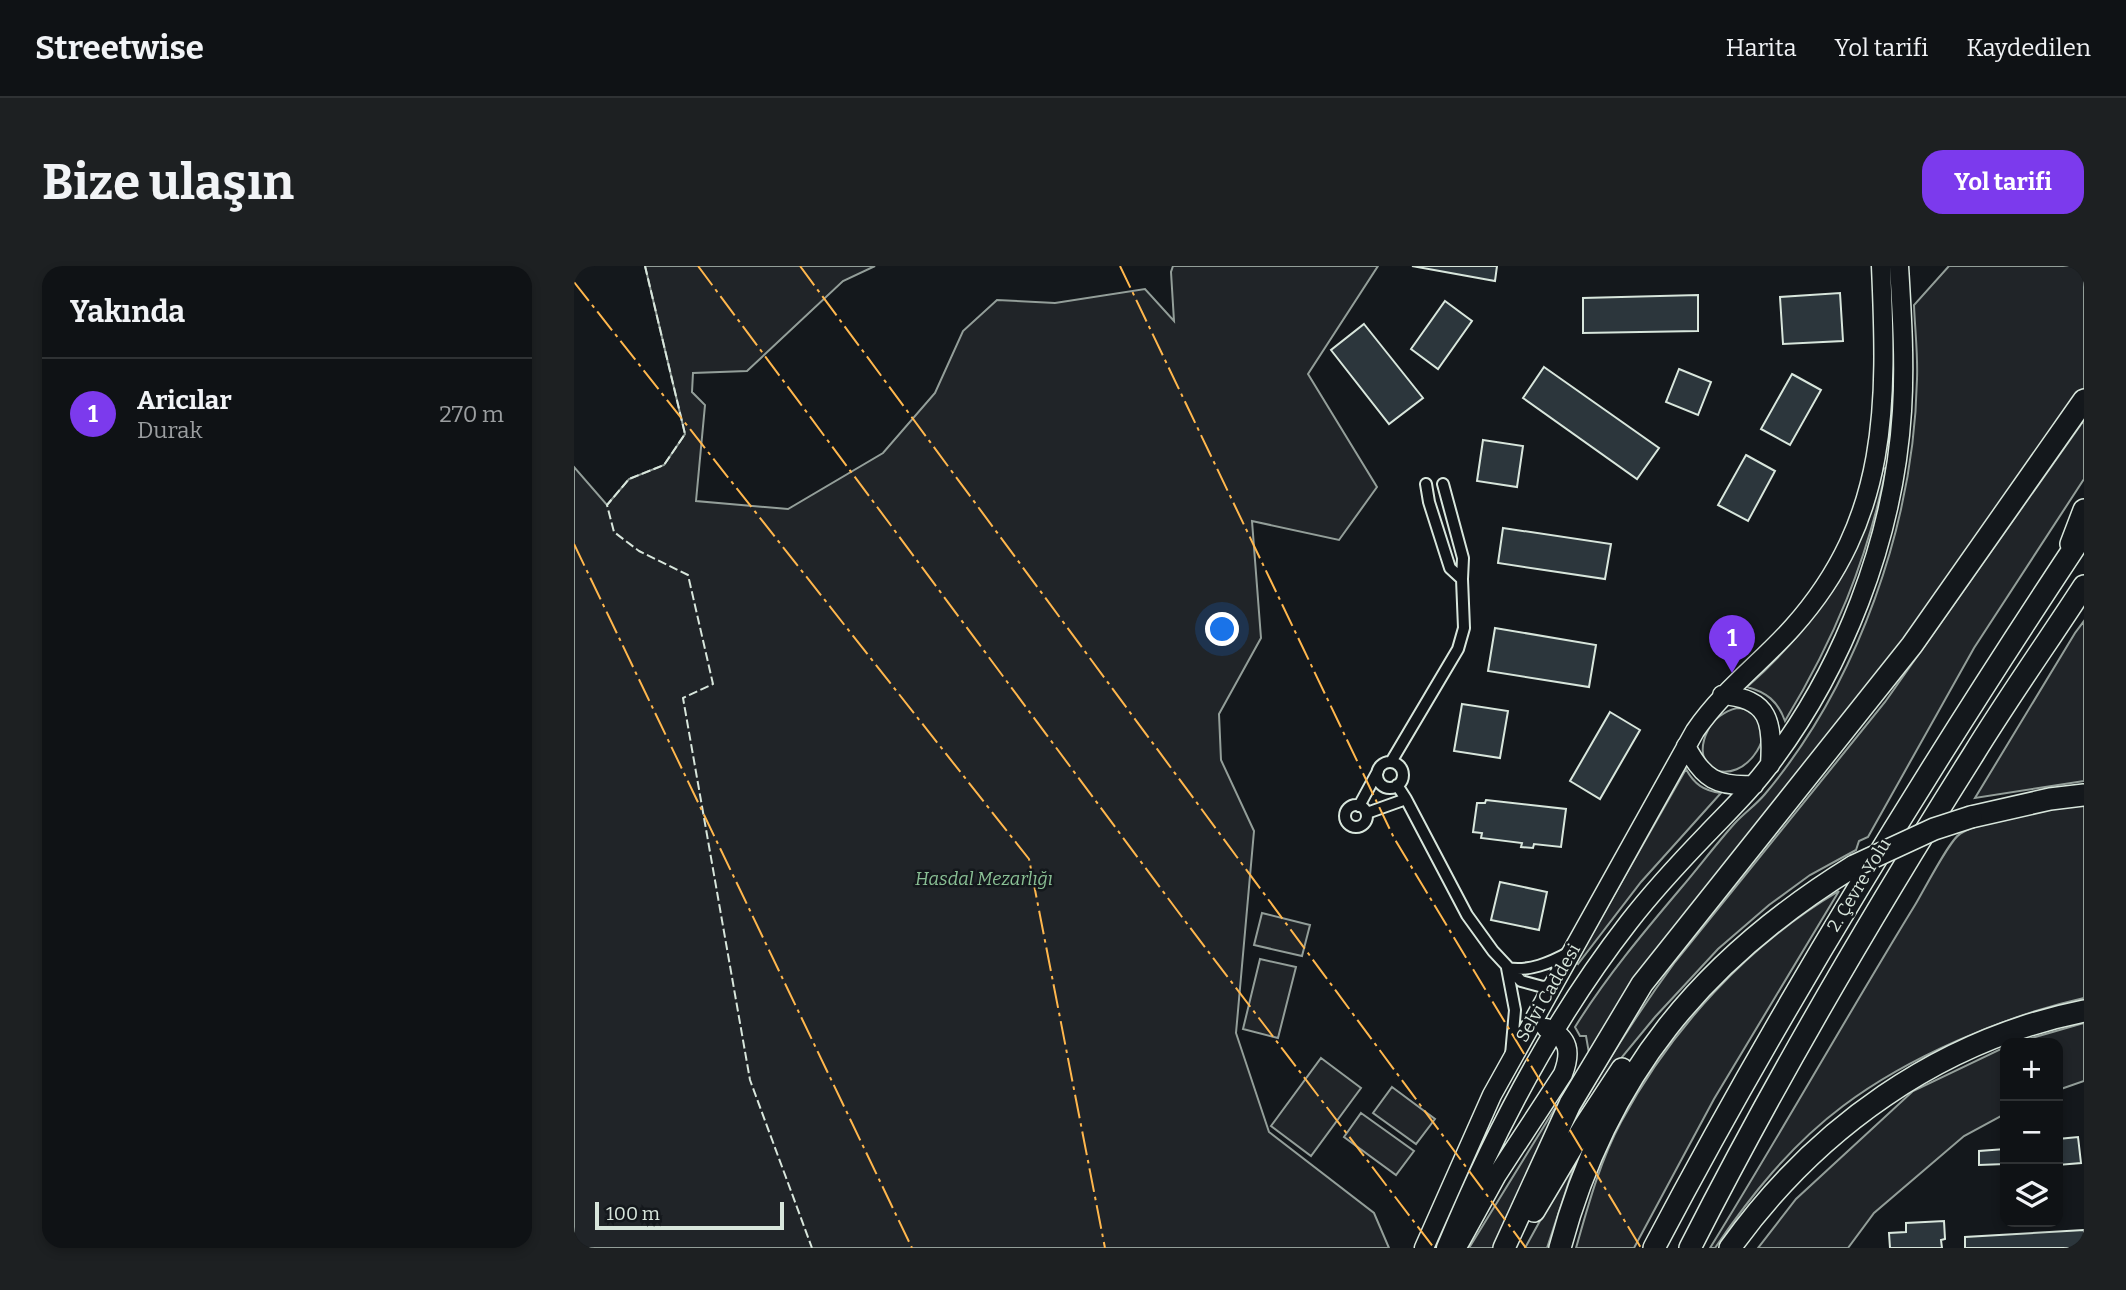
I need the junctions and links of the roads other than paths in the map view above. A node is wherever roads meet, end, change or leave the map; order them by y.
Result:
1 (1881, 266) edge
2 (1899, 266) edge
3 (2084, 400) edge
4 (1426, 484) dead end
5 (1443, 484) dead end
6 (2084, 510) edge
7 (2084, 533) edge
8 (2064, 562) junction
9 (1462, 579) junction
10 (2084, 586) edge
11 (1722, 695) junction
12 (1686, 746) junction
13 (1391, 762) junction
14 (1770, 765) junction
15 (1378, 771) junction
16 (1397, 785) junction
17 (1754, 785) junction
18 (2084, 795) edge
19 (1406, 799) junction
20 (1573, 950) junction
21 (1607, 953) junction
22 (1507, 968) junction
23 (1702, 984) junction
24 (1553, 985) junction
25 (2084, 1011) edge
26 (1554, 1031) junction
27 (1526, 1032) junction
28 (1510, 1060) junction
29 (1424, 1248) edge
30 (1446, 1248) edge
31 (1457, 1248) edge
32 (1504, 1248) edge
33 (1514, 1248) edge
34 (1560, 1248) edge
35 (1654, 1248) edge
36 (1690, 1248) edge
37 (1730, 1248) edge

1 - 11 main road
2 - 14 main road
3 - 32 highway
4 - 9 street
5 - 9 street
6 - 8 highway
7 - 8 highway, 2. Çevre Yolu
8 - 35 highway, 2. Çevre Yolu
9 - 13 street
10 - 36 highway, 2. Çevre Yolu
11 - 12 main road
11 - 14 main road
12 - 17 main road
12 - 20 main road, Selvi Caddesi
13 - 15 street
13 - 16 street
14 - 17 main road
15 - 16 street
15 - 19 street
16 - 19 street
17 - 21 main road, Selvi Caddesi
18 - 23 highway, bridge
19 - 22 street
20 - 22 street
20 - 24 main road, Selvi Caddesi
21 - 24 main road
21 - 26 main road, Selvi Caddesi
22 - 24 street
22 - 28 street
23 - 33 highway
23 - 34 highway
24 - 27 main road, Selvi Caddesi
25 - 37 highway
26 - 27 main road
26 - 30 main road, Selvi Caddesi
26 - 31 main road
27 - 28 main road, Selvi Caddesi
28 - 29 main road, Selvi Caddesi

